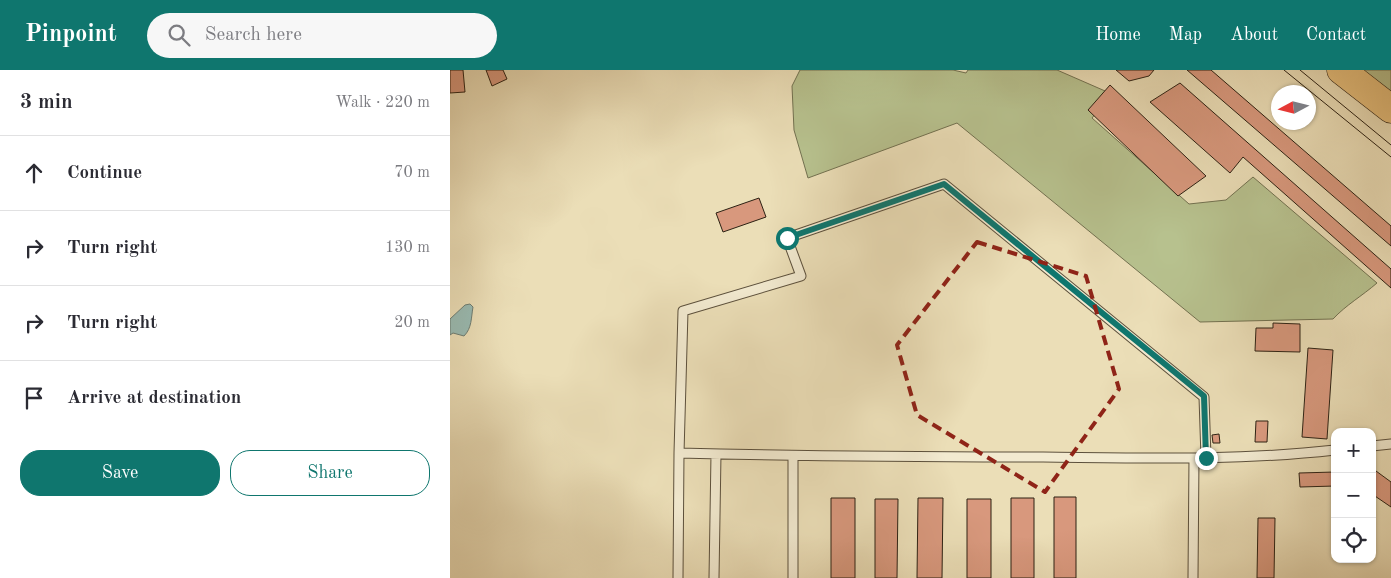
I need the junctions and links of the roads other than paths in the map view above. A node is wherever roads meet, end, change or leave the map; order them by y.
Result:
1 (1342, 70) edge
2 (1391, 109) edge
3 (1391, 444) edge
4 (1376, 446) edge
5 (1331, 450) edge
6 (680, 453) junction
7 (716, 454) junction
8 (792, 456) junction
9 (1194, 458) junction
10 (1206, 458) junction
11 (678, 578) edge
12 (714, 578) edge
13 (793, 578) edge
14 (1193, 578) edge

1 - 2 main road
3 - 4 lane
5 - 10 lane
6 - 7 lane
6 - 10 lane
6 - 11 lane
7 - 8 lane
7 - 12 lane
8 - 9 lane
8 - 13 lane
9 - 10 lane
9 - 14 lane

